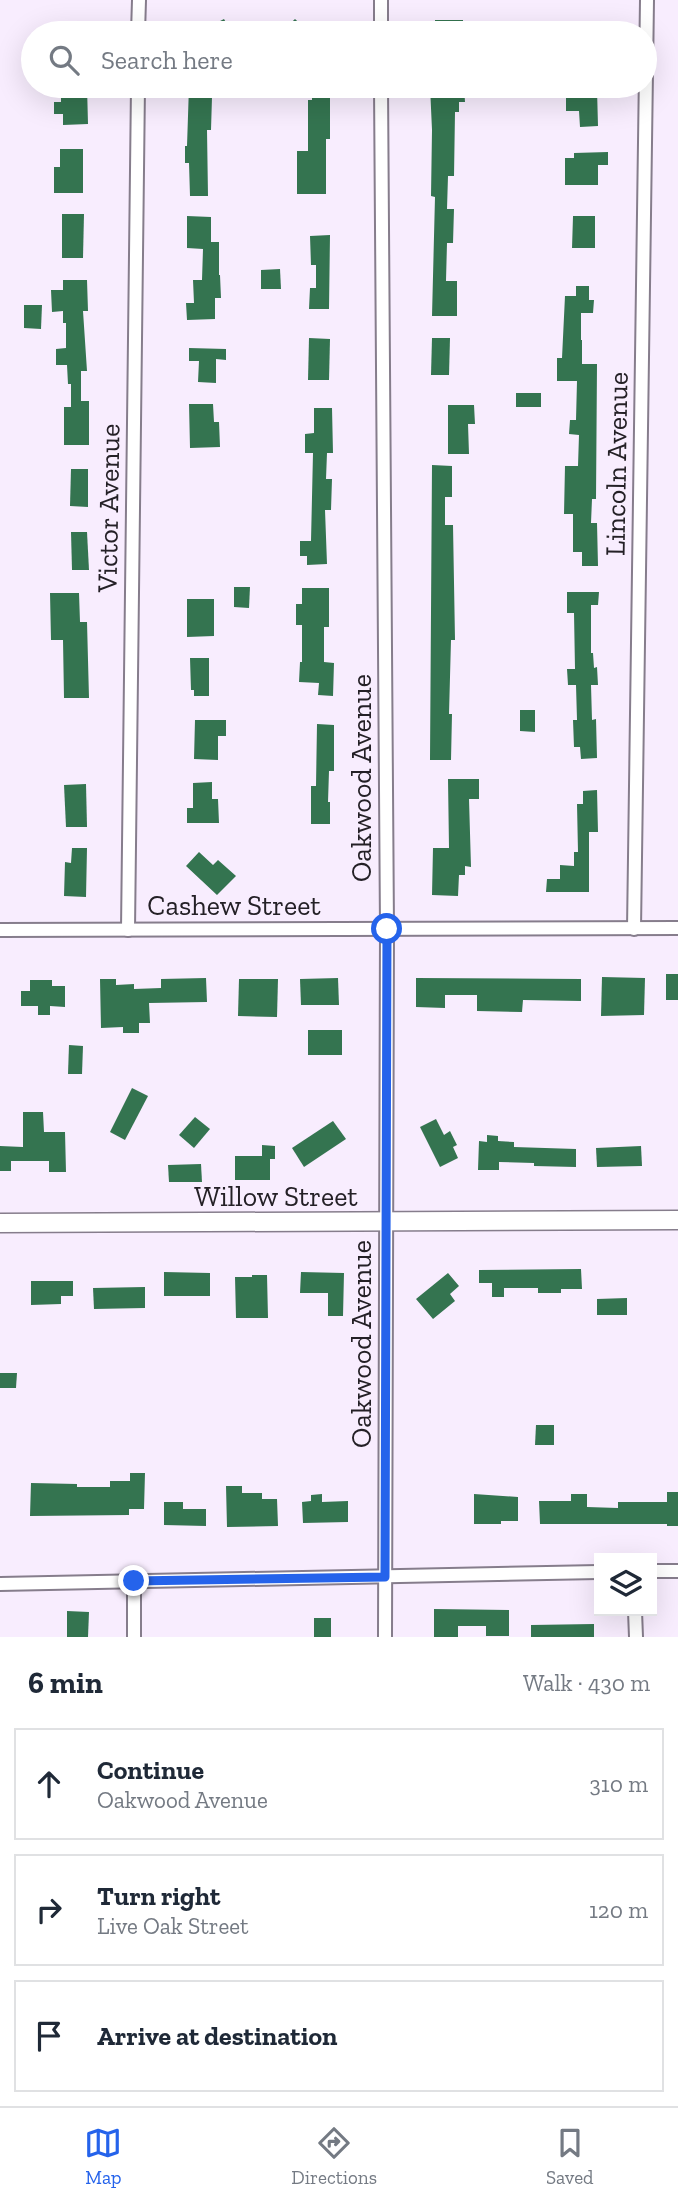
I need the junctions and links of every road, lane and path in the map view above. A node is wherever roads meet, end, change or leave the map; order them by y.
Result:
1 (139, 0) edge
2 (381, 0) edge
3 (647, 0) edge
4 (138, 21) edge
5 (381, 21) edge
6 (647, 21) edge
7 (138, 98) edge
8 (381, 98) edge
9 (646, 98) edge
10 (387, 929) junction
11 (634, 929) junction
12 (678, 929) edge
13 (0, 930) edge
14 (128, 930) junction
15 (678, 1220) edge
16 (385, 1221) junction
17 (0, 1223) edge
18 (657, 1571) edge
19 (678, 1571) edge
20 (594, 1572) edge
21 (385, 1577) junction
22 (134, 1581) junction
23 (0, 1584) edge
24 (635, 1616) edge
25 (134, 1637) edge
26 (385, 1637) edge
27 (636, 1637) edge

1 - 4 street
2 - 5 street
3 - 6 street, Lincoln Avenue
7 - 14 street, Victor Avenue
8 - 10 street, Oakwood Avenue
9 - 11 street, Lincoln Avenue
10 - 11 street, Cashew Street
10 - 14 street, Cashew Street
10 - 16 street, Oakwood Avenue
11 - 12 street, Cashew Street
13 - 14 street, Cashew Street
15 - 16 street, Willow Street
16 - 17 street, Willow Street
16 - 21 street, Oakwood Avenue
18 - 19 street
20 - 21 street
21 - 22 street
21 - 26 street, Oakwood Avenue
22 - 23 street
22 - 25 street
24 - 27 street

